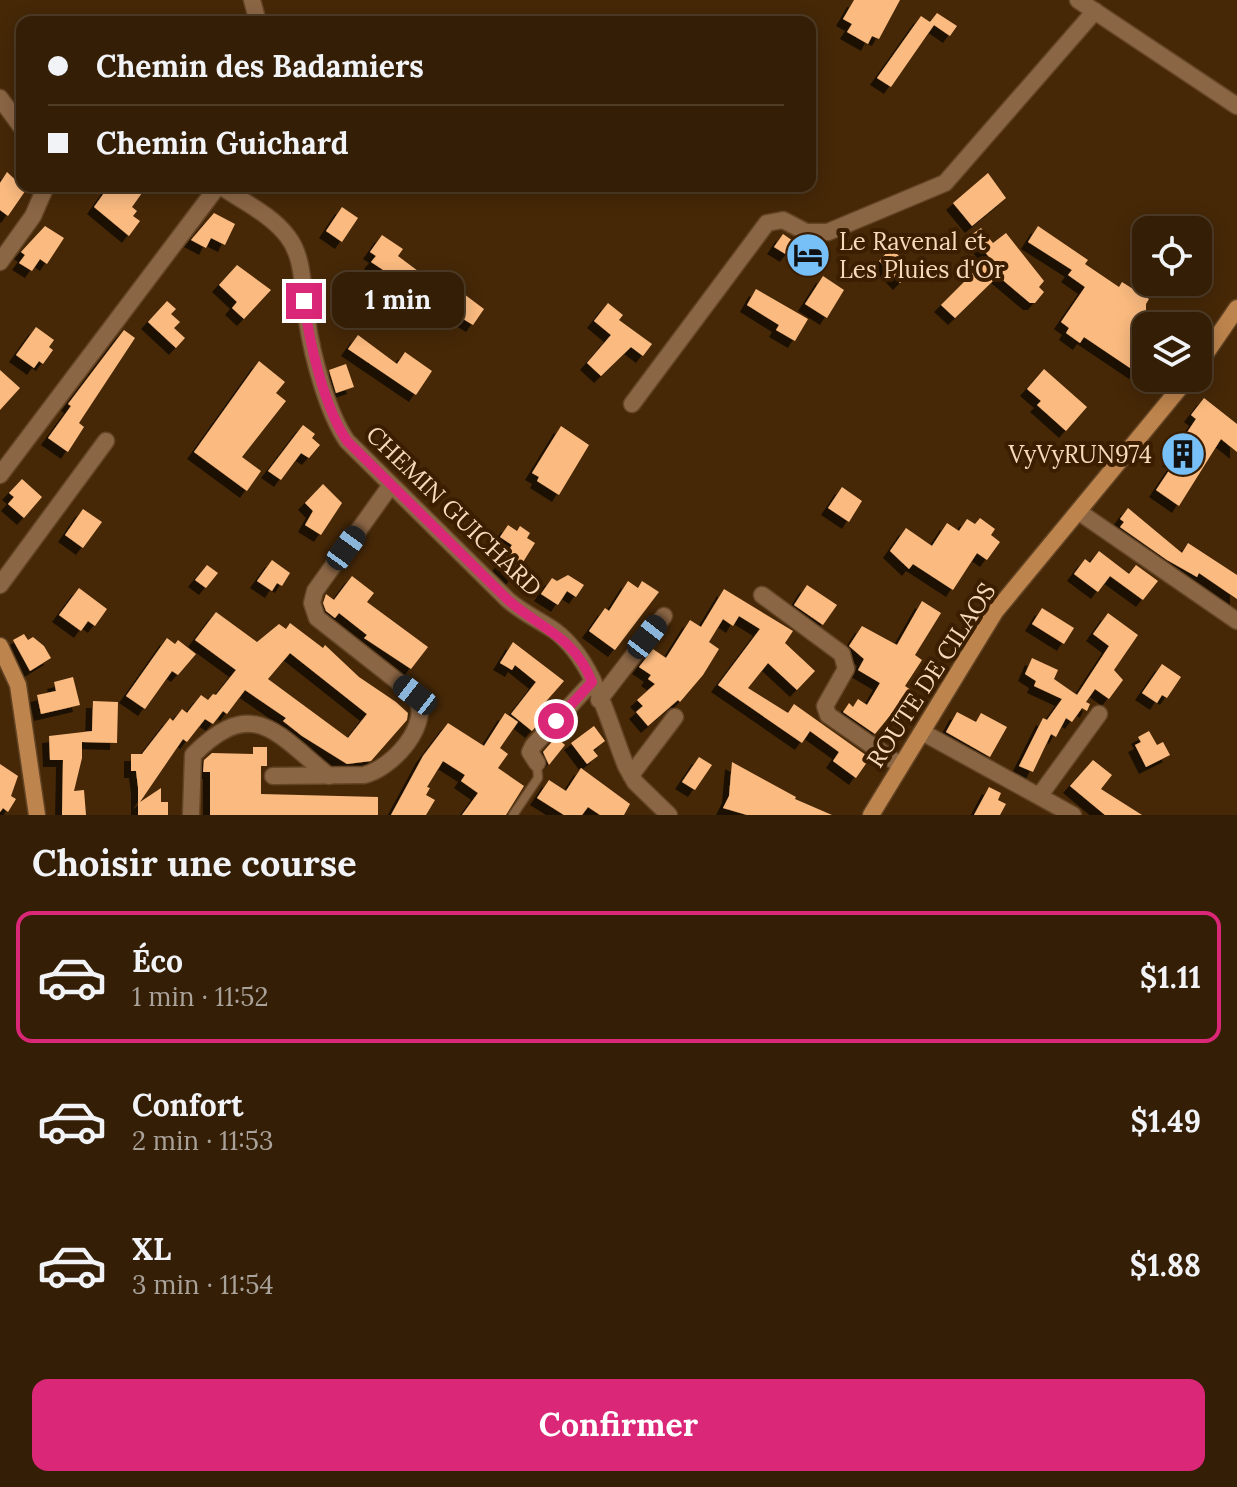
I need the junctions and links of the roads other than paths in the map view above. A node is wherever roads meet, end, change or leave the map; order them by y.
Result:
1 (1078, 0) edge
2 (1095, 11) junction
3 (0, 98) edge
4 (1237, 106) edge
5 (16, 120) edge
6 (43, 192) edge
7 (214, 192) edge
8 (228, 192) edge
9 (0, 262) edge
10 (1237, 308) edge
11 (1237, 315) edge
12 (1222, 331) junction
13 (1212, 345) edge
14 (1177, 392) edge
15 (632, 404) dead end
16 (106, 441) dead end
17 (0, 475) edge
18 (391, 485) junction
19 (1079, 512) junction
20 (0, 585) edge
21 (762, 595) dead end
22 (664, 616) dead end
23 (1237, 621) edge
24 (0, 646) edge
25 (592, 682) junction
26 (599, 700) junction
27 (1099, 714) dead end
28 (675, 717) dead end
29 (922, 732) junction
30 (537, 763) joint
31 (900, 765) junction
32 (631, 775) junction
33 (273, 776) dead end
34 (329, 776) junction
35 (1040, 795) junction
36 (37, 815) edge
37 (191, 815) edge
38 (513, 815) edge
39 (669, 815) edge
40 (871, 815) edge
41 (1073, 815) edge

1 - 2 street
2 - 4 street
2 - 15 street
3 - 5 street
6 - 9 street
7 - 17 street
8 - 18 street, CHEMIN GUICHARD
10 - 12 main road
11 - 12 main road
12 - 13 main road
14 - 19 main road, ROUTE DE CILAOS
16 - 20 street
18 - 25 street, CHEMIN GUICHARD
18 - 34 street
19 - 23 street
19 - 29 main road, ROUTE DE CILAOS
21 - 31 street
22 - 26 street
24 - 36 main road
25 - 26 street, CHEMIN GUICHARD
25 - 30 street
26 - 32 street, CHEMIN GUICHARD
27 - 35 street
28 - 32 street
29 - 31 main road, ROUTE DE CILAOS
29 - 35 street
30 - 38 lane
31 - 40 main road, ROUTE DE CILAOS
32 - 39 street, CHEMIN GUICHARD
33 - 34 street
34 - 37 street
35 - 41 street

